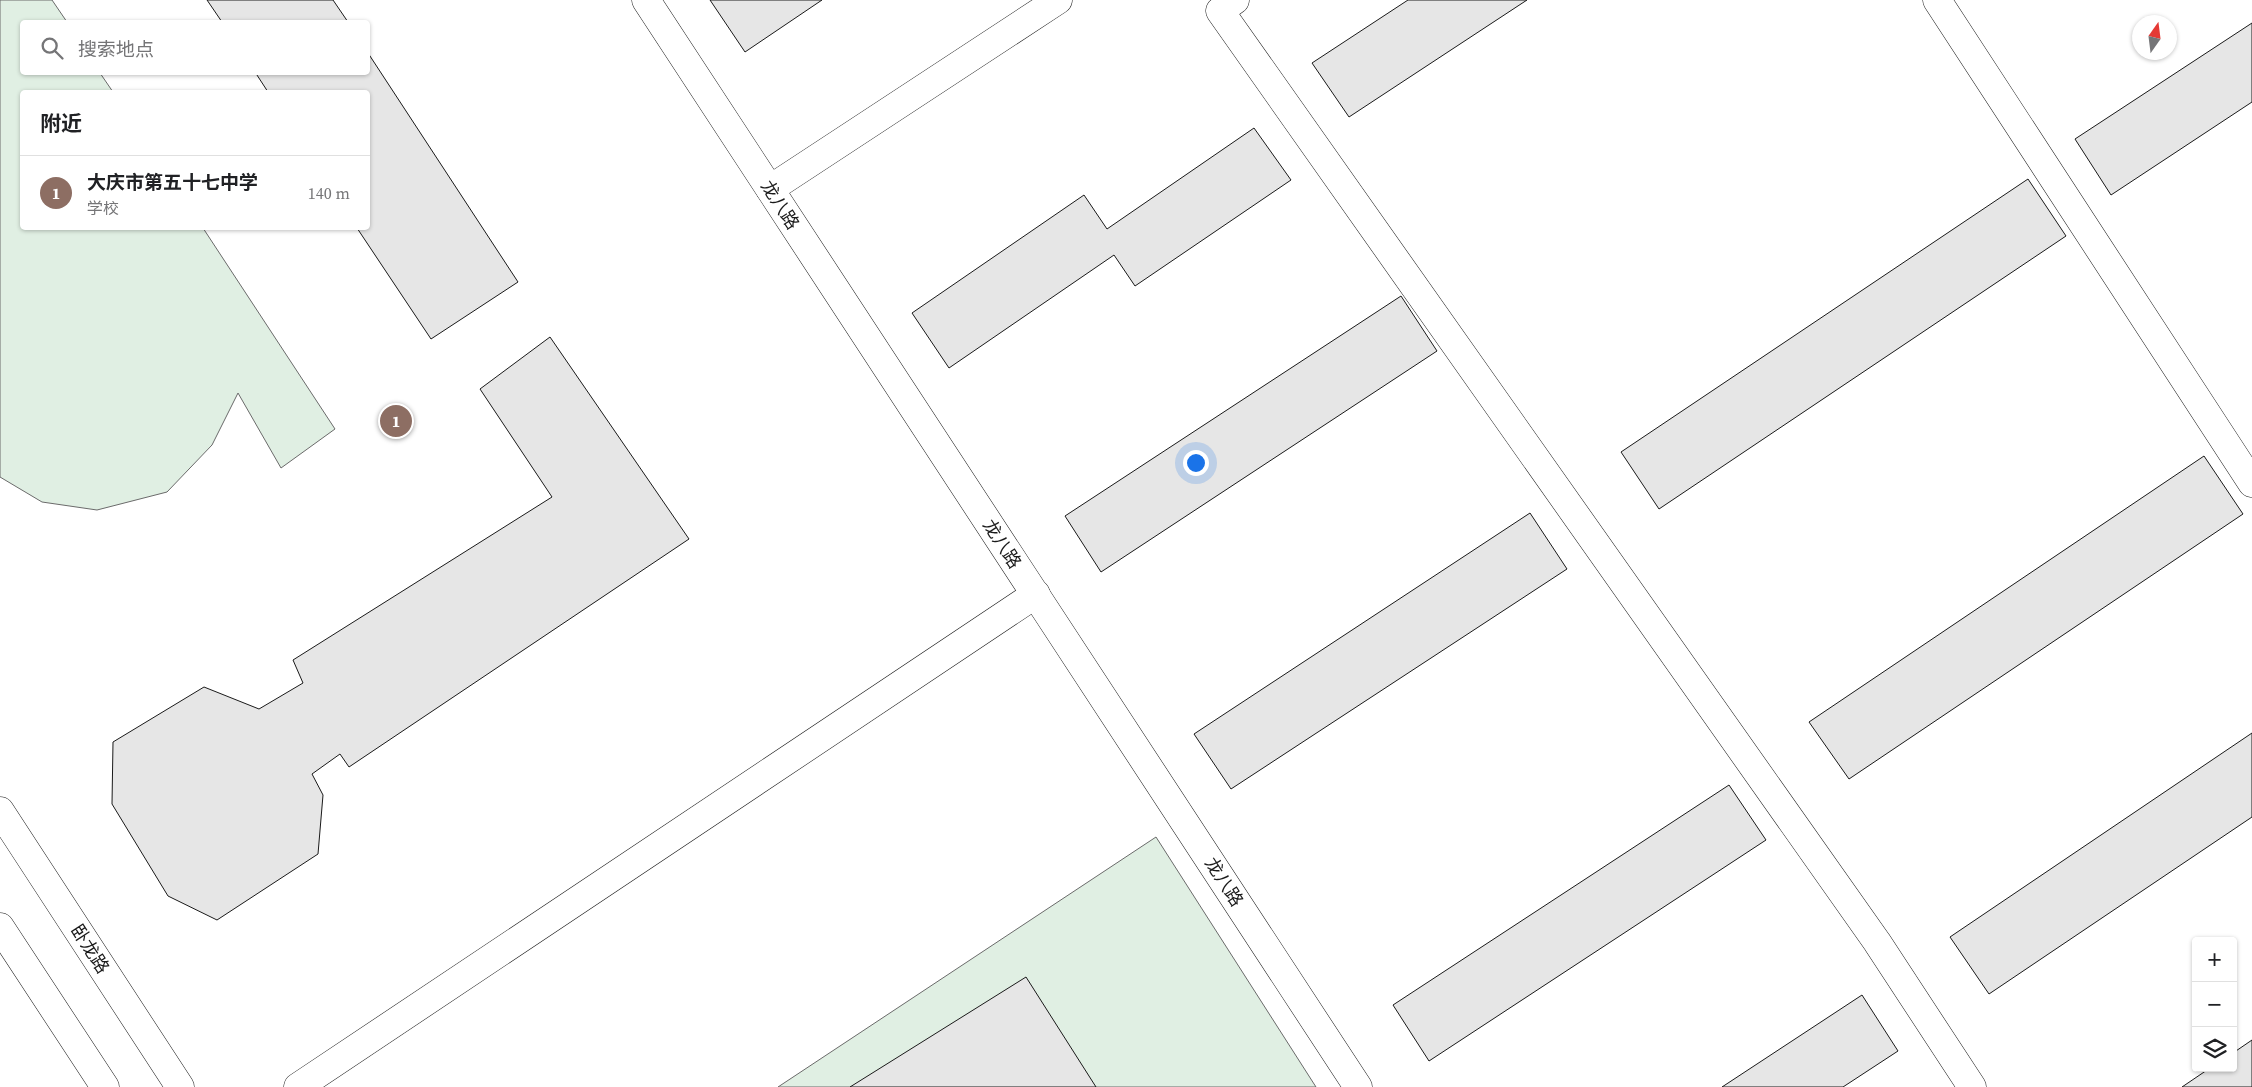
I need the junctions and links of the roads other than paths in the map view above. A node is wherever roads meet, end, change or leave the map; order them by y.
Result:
1 (646, 0) edge
2 (1058, 0) edge
3 (1235, 0) edge
4 (1937, 0) edge
5 (770, 189) junction
6 (2252, 483) edge
7 (1036, 594) junction
8 (0, 811) edge
9 (0, 927) edge
10 (105, 1087) edge
11 (180, 1087) edge
12 (298, 1087) edge
13 (1358, 1087) edge
14 (1972, 1087) edge

1 - 5 street, 龙八路
2 - 5 street
3 - 14 street
4 - 6 street
5 - 7 street, 龙八路
7 - 12 street
7 - 13 street, 龙八路
8 - 11 street, 卧龙路
9 - 10 street

